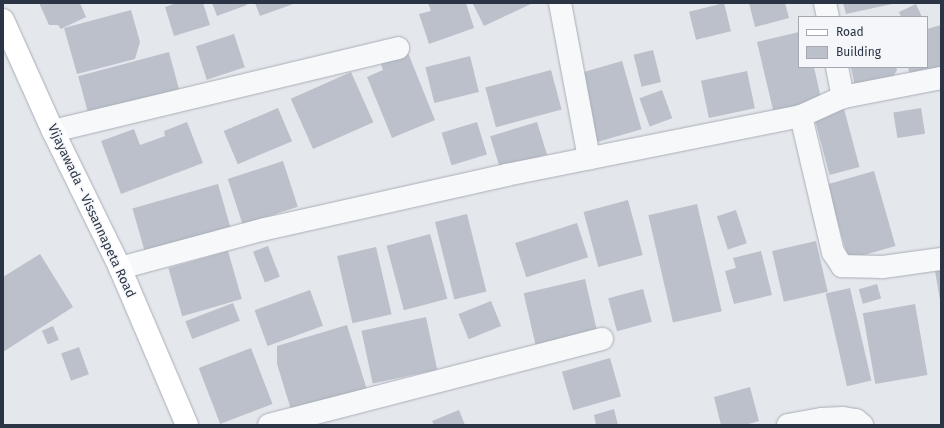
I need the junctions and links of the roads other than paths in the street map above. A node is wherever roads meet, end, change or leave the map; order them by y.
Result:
1 (560, 3) edge
2 (826, 3) edge
3 (828, 16) edge
4 (3, 20) edge
5 (398, 48) dead end
6 (837, 68) edge
7 (941, 78) edge
8 (843, 97) junction
9 (801, 116) junction
10 (53, 130) junction
11 (589, 158) junction
12 (941, 259) edge
13 (120, 268) junction
14 (602, 339) dead end
15 (187, 425) edge
16 (269, 425) edge
17 (788, 425) edge
18 (862, 425) edge

1 - 11 street
2 - 3 street
4 - 10 main road, Vijayawada - Vissannapeta Road
5 - 10 street
6 - 8 street
7 - 8 street
8 - 9 street
9 - 11 street
9 - 12 street
10 - 13 main road, Vijayawada - Vissannapeta Road
11 - 13 street
13 - 15 main road, Vijayawada - Vissannapeta Road
14 - 16 street
17 - 18 street

